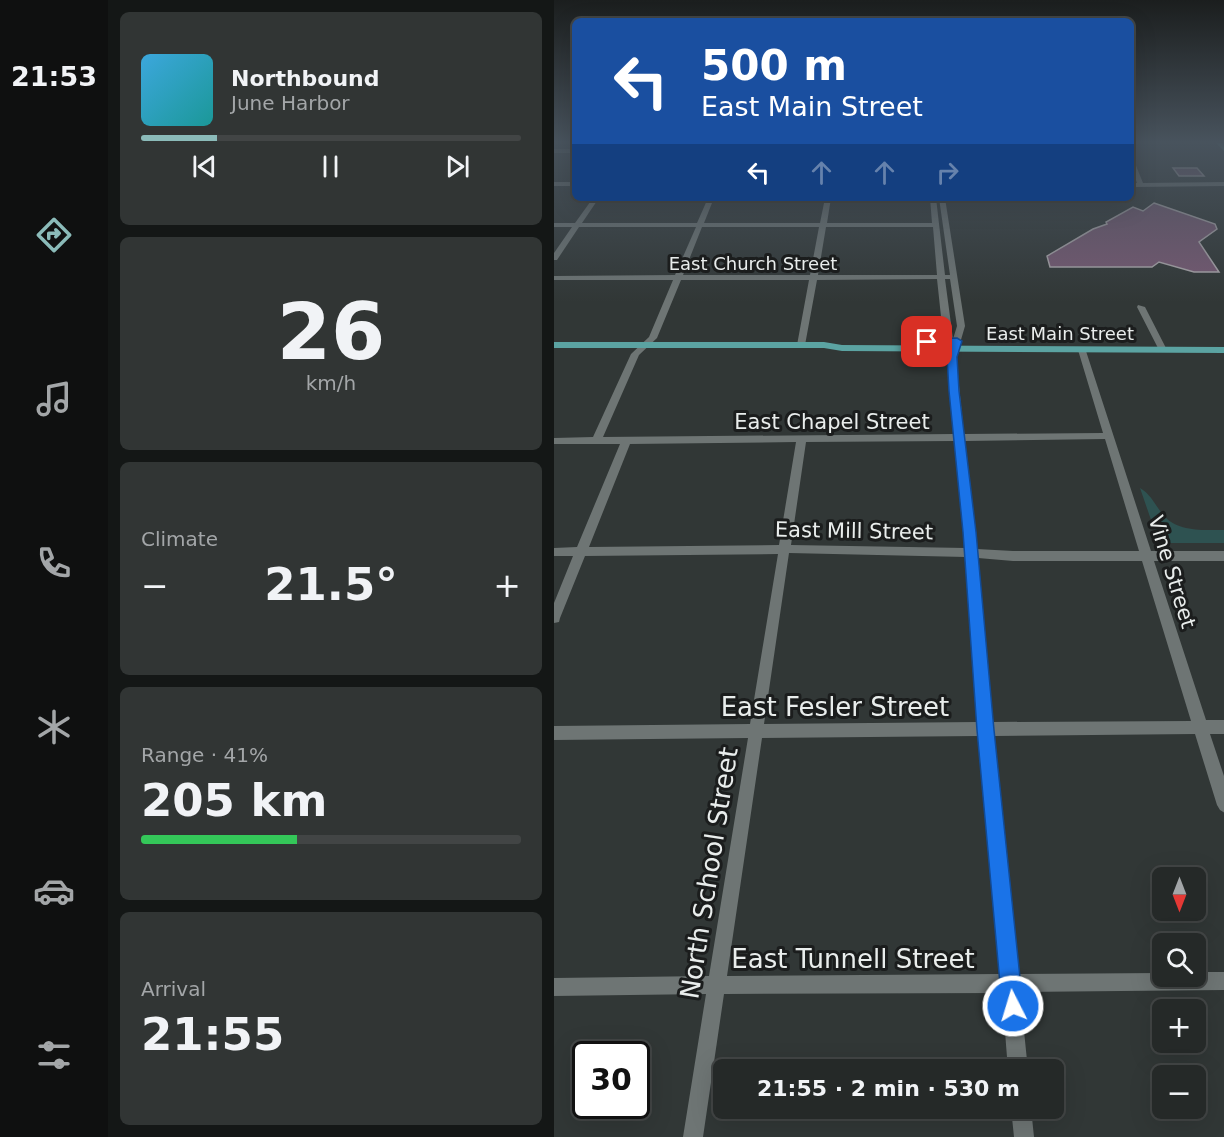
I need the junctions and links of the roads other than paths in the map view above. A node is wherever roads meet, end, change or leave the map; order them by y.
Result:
1 (594, 201) edge
2 (710, 201) edge
3 (827, 201) edge
4 (933, 201) edge
5 (942, 201) edge
6 (554, 225) edge
7 (577, 225) junction
8 (699, 225) junction
9 (823, 225) junction
10 (935, 225) junction
11 (554, 258) edge
12 (941, 277) junction
13 (952, 277) junction
14 (554, 278) edge
15 (676, 278) junction
16 (814, 278) junction
17 (1142, 307) dead end
18 (1224, 339) edge
19 (953, 344) junction
20 (554, 345) edge
21 (801, 345) junction
22 (1160, 345) junction
23 (641, 347) junction
24 (1082, 350) junction
25 (1224, 350) edge
26 (1109, 436) junction
27 (960, 437) junction
28 (801, 440) junction
29 (554, 441) edge
30 (596, 441) junction
31 (626, 441) junction
32 (786, 549) junction
33 (554, 552) edge
34 (580, 552) junction
35 (972, 553) junction
36 (1147, 556) junction
37 (1224, 556) edge
38 (554, 618) edge
39 (1224, 727) edge
40 (1200, 728) junction
41 (986, 730) junction
42 (756, 732) junction
43 (554, 733) edge
44 (1224, 805) edge
45 (1224, 981) edge
46 (716, 984) junction
47 (1011, 985) junction
48 (554, 987) edge
49 (1017, 1059) edge
50 (1022, 1119) edge
51 (693, 1137) edge
52 (1024, 1137) edge

1 - 7 street
2 - 8 street
3 - 9 street
4 - 10 street
5 - 13 street
6 - 7 street
7 - 8 street
7 - 11 street
8 - 9 street
8 - 15 street
9 - 10 street
9 - 16 street
10 - 12 street
12 - 13 street, East Church Street
12 - 16 street, East Church Street
12 - 19 street
13 - 19 street
14 - 15 street, East Church Street
15 - 16 street, East Church Street
15 - 23 street
16 - 21 street
17 - 22 street
18 - 22 main road, East Main Street
19 - 21 main road, East Main Street
19 - 22 main road, East Main Street
19 - 24 main road, East Main Street
19 - 27 street
20 - 23 main road, East Main Street
21 - 23 main road, East Main Street
22 - 24 main road, East Main Street
22 - 25 main road, East Main Street
23 - 30 street
24 - 26 street, Vine Street
26 - 27 street, East Chapel Street
26 - 36 street, Vine Street
27 - 28 street, East Chapel Street
27 - 35 street
28 - 31 street, East Chapel Street
28 - 32 street, North School Street
29 - 30 street, East Chapel Street
30 - 31 street, East Chapel Street
31 - 34 street
32 - 34 street, East Mill Street
32 - 35 street, East Mill Street
32 - 42 street, North School Street
33 - 34 street, East Mill Street
34 - 38 street
35 - 36 street, East Mill Street
35 - 41 street
36 - 37 street, East Mill Street
36 - 40 street, Vine Street
39 - 40 street, East Fesler Street
40 - 41 street, East Fesler Street
40 - 44 street, Vine Street
41 - 42 street, East Fesler Street
41 - 47 street
42 - 43 street, East Fesler Street
42 - 46 street, North School Street
45 - 47 street, East Tunnell Street
46 - 47 street, East Tunnell Street
46 - 48 street, East Tunnell Street
46 - 51 street, North School Street
47 - 49 street
50 - 52 street

